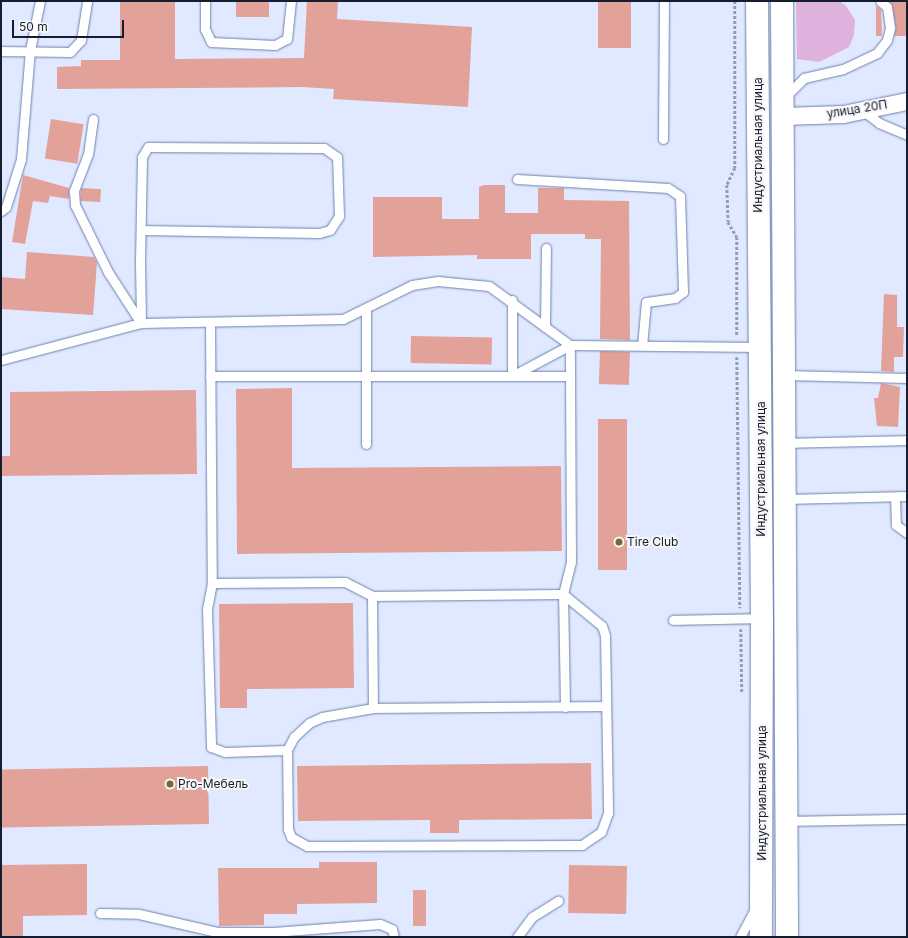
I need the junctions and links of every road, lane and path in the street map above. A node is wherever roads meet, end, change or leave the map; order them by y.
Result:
1 (40, 1) edge
2 (87, 1) edge
3 (205, 1) edge
4 (292, 1) edge
5 (664, 1) edge
6 (734, 1) edge
7 (757, 1) edge
8 (782, 1) edge
9 (880, 1) edge
10 (30, 50) junction
11 (1, 51) edge
12 (907, 101) edge
13 (783, 110) junction
14 (862, 110) junction
15 (93, 119) dead end
16 (907, 135) edge
17 (662, 139) dead end
18 (517, 179) dead end
19 (1, 211) edge
20 (141, 230) junction
21 (546, 248) dead end
22 (512, 300) junction
23 (366, 310) junction
24 (210, 322) junction
25 (141, 323) junction
26 (545, 326) junction
27 (570, 345) junction
28 (642, 346) junction
29 (737, 346) junction
30 (760, 347) junction
31 (1, 360) edge
32 (785, 375) junction
33 (210, 376) junction
34 (366, 376) junction
35 (512, 376) junction
36 (570, 376) junction
37 (907, 378) edge
38 (907, 440) edge
39 (785, 443) junction
40 (366, 444) dead end
41 (907, 496) edge
42 (895, 497) junction
43 (786, 499) junction
44 (907, 533) edge
45 (212, 583) junction
46 (563, 594) junction
47 (372, 596) junction
48 (740, 618) junction
49 (762, 618) junction
50 (673, 620) dead end
51 (742, 696) dead end
52 (606, 706) junction
53 (565, 707) junction
54 (373, 708) junction
55 (287, 750) junction
56 (907, 819) edge
57 (787, 821) junction
58 (762, 890) junction
59 (558, 901) dead end
60 (100, 912) dead end
61 (394, 937) edge
62 (517, 937) edge
63 (740, 937) edge
64 (761, 937) edge
65 (787, 937) edge

1 - 10 lane
2 - 10 lane
3 - 4 lane
5 - 17 lane
6 - 29 path
7 - 30 main road, Индустриальная улица
8 - 13 main road, Индустриальная улица
9 - 13 lane
10 - 11 lane
10 - 19 lane
12 - 14 street, улица 20П
13 - 14 street, улица 20П
13 - 32 main road, Индустриальная улица
14 - 16 lane
15 - 25 lane
18 - 28 lane
20 - 20 lane
20 - 25 lane
21 - 26 lane
22 - 23 lane
22 - 26 lane
22 - 35 lane
23 - 24 lane
23 - 34 lane
24 - 25 lane
24 - 33 lane
25 - 31 lane
26 - 27 lane
27 - 28 lane
27 - 35 lane
27 - 36 lane
28 - 29 lane
29 - 30 lane
29 - 48 path
30 - 49 main road, Индустриальная улица
32 - 37 lane
32 - 39 main road, Индустриальная улица
33 - 34 lane
33 - 45 lane
34 - 35 lane
34 - 40 lane
35 - 36 lane
36 - 46 lane
38 - 39 lane
39 - 43 main road, Индустриальная улица
41 - 42 lane
42 - 43 lane
42 - 44 lane
43 - 57 main road, Индустриальная улица
45 - 47 lane
45 - 55 lane
46 - 47 lane
46 - 52 lane
46 - 53 lane
47 - 54 lane
48 - 49 lane
48 - 50 lane
48 - 51 path
49 - 58 main road, Индустриальная улица
52 - 53 lane
52 - 55 lane
53 - 54 lane
54 - 55 lane
56 - 57 lane
57 - 65 main road, Индустриальная улица
58 - 63 lane
58 - 64 main road, Индустриальная улица
59 - 62 lane
60 - 61 lane

